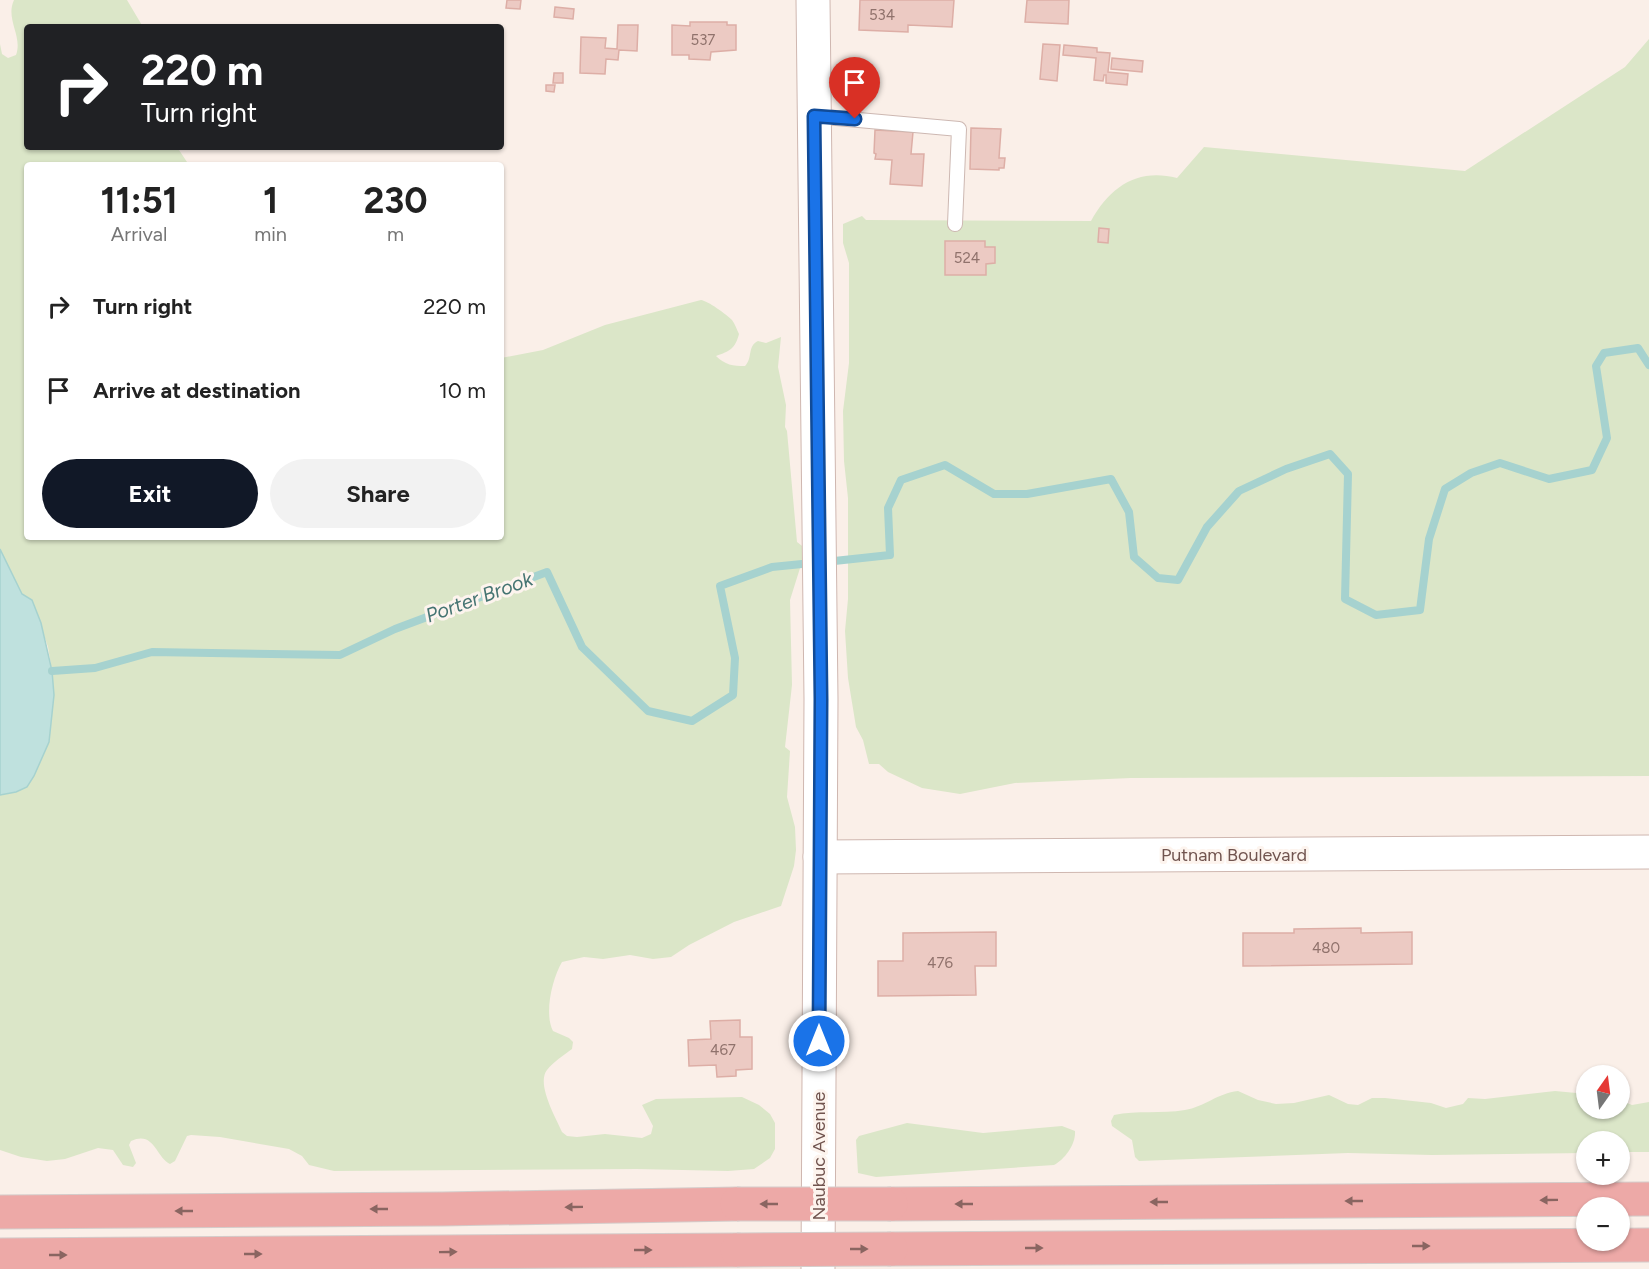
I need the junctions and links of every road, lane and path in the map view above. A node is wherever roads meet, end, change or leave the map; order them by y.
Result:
1 (813, 0) edge
2 (814, 116) junction
3 (955, 224) dead end
4 (1649, 852) edge
5 (820, 857) junction
6 (1649, 1199) edge
7 (0, 1212) edge
8 (1649, 1245) edge
9 (1237, 1247) junction
10 (0, 1255) edge
11 (818, 1269) edge
12 (1326, 1269) edge

1 - 2 main road, Naubuc Avenue
2 - 3 lane
2 - 5 main road, Naubuc Avenue
4 - 5 main road, Putnam Boulevard
5 - 11 main road, Naubuc Avenue
6 -> 7 highway, bridge
9 -> 8 highway
10 -> 9 highway, bridge
9 - 12 highway

